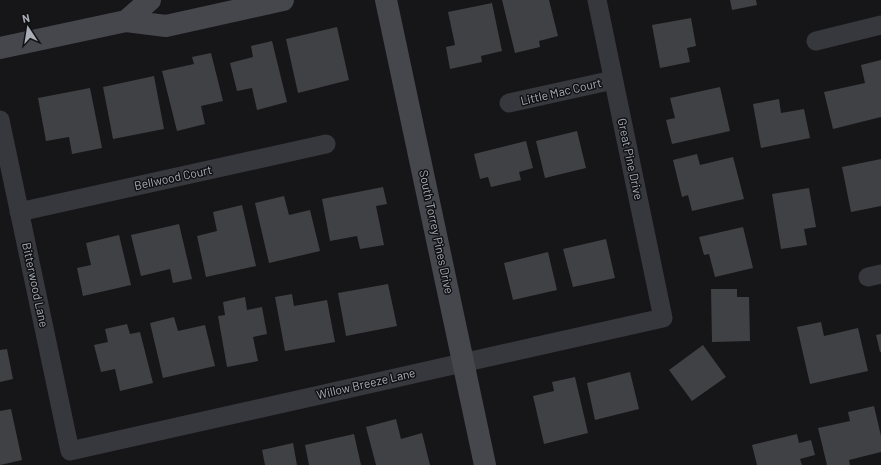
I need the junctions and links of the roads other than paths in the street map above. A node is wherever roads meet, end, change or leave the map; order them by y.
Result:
1 (150, 0) edge
2 (283, 0) edge
3 (386, 0) edge
4 (597, 0) edge
5 (126, 21) junction
6 (881, 25) edge
7 (816, 41) dead end
8 (0, 48) edge
9 (613, 80) junction
10 (509, 103) dead end
11 (0, 120) edge
12 (326, 144) dead end
13 (20, 212) junction
14 (663, 318) joint
15 (463, 362) junction
16 (70, 451) joint
17 (485, 465) edge

1 - 5 main road
2 - 5 main road
3 - 15 main road, South Torrey Pines Drive
4 - 9 street, Great Pine Drive
5 - 8 main road
6 - 7 street
9 - 10 street, Little Mac Court
9 - 14 street, Great Pine Drive
11 - 13 street, Bitterwood Lane
12 - 13 street, Bellwood Court
13 - 16 street, Bitterwood Lane
14 - 15 street, Willow Breeze Lane
15 - 16 street, Willow Breeze Lane
15 - 17 main road, South Torrey Pines Drive

